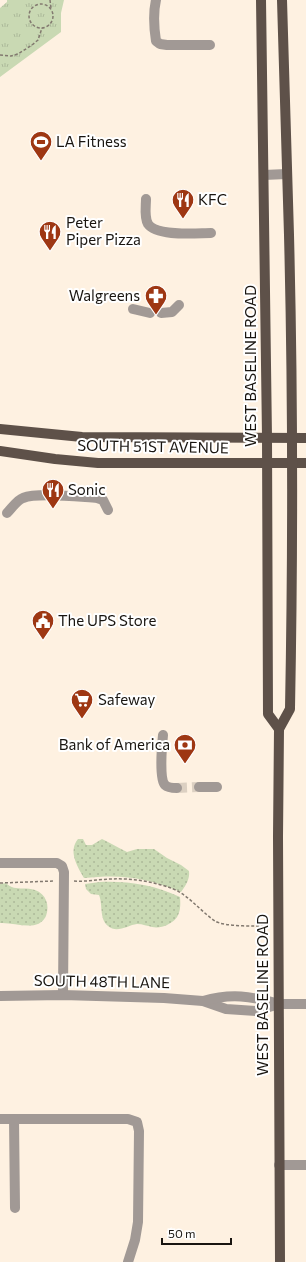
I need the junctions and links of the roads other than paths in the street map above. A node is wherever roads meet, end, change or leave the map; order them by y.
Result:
1 (156, 0) edge
2 (261, 0) edge
3 (282, 0) edge
4 (210, 45) dead end
5 (286, 174) junction
6 (264, 175) junction
7 (146, 199) dead end
8 (212, 233) dead end
9 (179, 305) dead end
10 (134, 309) dead end
11 (150, 313) dead end
12 (161, 313) dead end
13 (0, 429) edge
14 (266, 437) junction
15 (292, 438) junction
16 (306, 438) edge
17 (0, 451) edge
18 (306, 463) edge
19 (266, 464) junction
20 (292, 464) junction
21 (108, 510) dead end
22 (7, 513) dead end
23 (279, 729) junction
24 (163, 735) dead end
25 (199, 787) tunnel mouth
26 (217, 787) dead end
27 (177, 788) tunnel mouth
28 (0, 863) edge
29 (64, 995) junction
30 (0, 996) edge
31 (203, 1001) junction
32 (279, 1004) junction
33 (306, 1004) edge
34 (0, 1119) edge
35 (14, 1119) junction
36 (279, 1165) junction
37 (306, 1165) edge
38 (15, 1208) dead end
39 (128, 1262) edge
40 (280, 1262) edge

1 - 4 street
2 - 6 main road, WEST BASELINE ROAD
3 - 5 main road, WEST BASELINE ROAD
5 - 6 street
5 - 15 main road, WEST BASELINE ROAD
6 - 14 main road, WEST BASELINE ROAD
7 - 8 street
9 - 12 street
10 - 11 street
13 - 14 main road, SOUTH 51ST AVENUE
14 - 15 main road, SOUTH 51ST AVENUE
14 - 19 main road, WEST BASELINE ROAD
15 - 16 main road, SOUTH 51ST AVENUE
15 - 20 main road, WEST BASELINE ROAD
17 - 19 main road, SOUTH 51ST AVENUE
18 - 20 main road, SOUTH 51ST AVENUE
19 - 20 main road, SOUTH 51ST AVENUE
19 - 23 main road, WEST BASELINE ROAD
20 - 23 main road, WEST BASELINE ROAD
21 - 22 street
23 - 32 main road, WEST BASELINE ROAD
24 - 27 street
25 - 26 street
28 - 29 street
29 - 30 street, SOUTH 48TH LANE
29 - 31 street, SOUTH 48TH LANE
31 - 32 street, SOUTH 48TH LANE
31 - 32 street, SOUTH 48TH LANE
32 - 33 street
32 - 36 main road, WEST BASELINE ROAD
34 - 35 street
35 - 38 street
35 - 39 street
36 - 37 street
36 - 40 main road, WEST BASELINE ROAD

